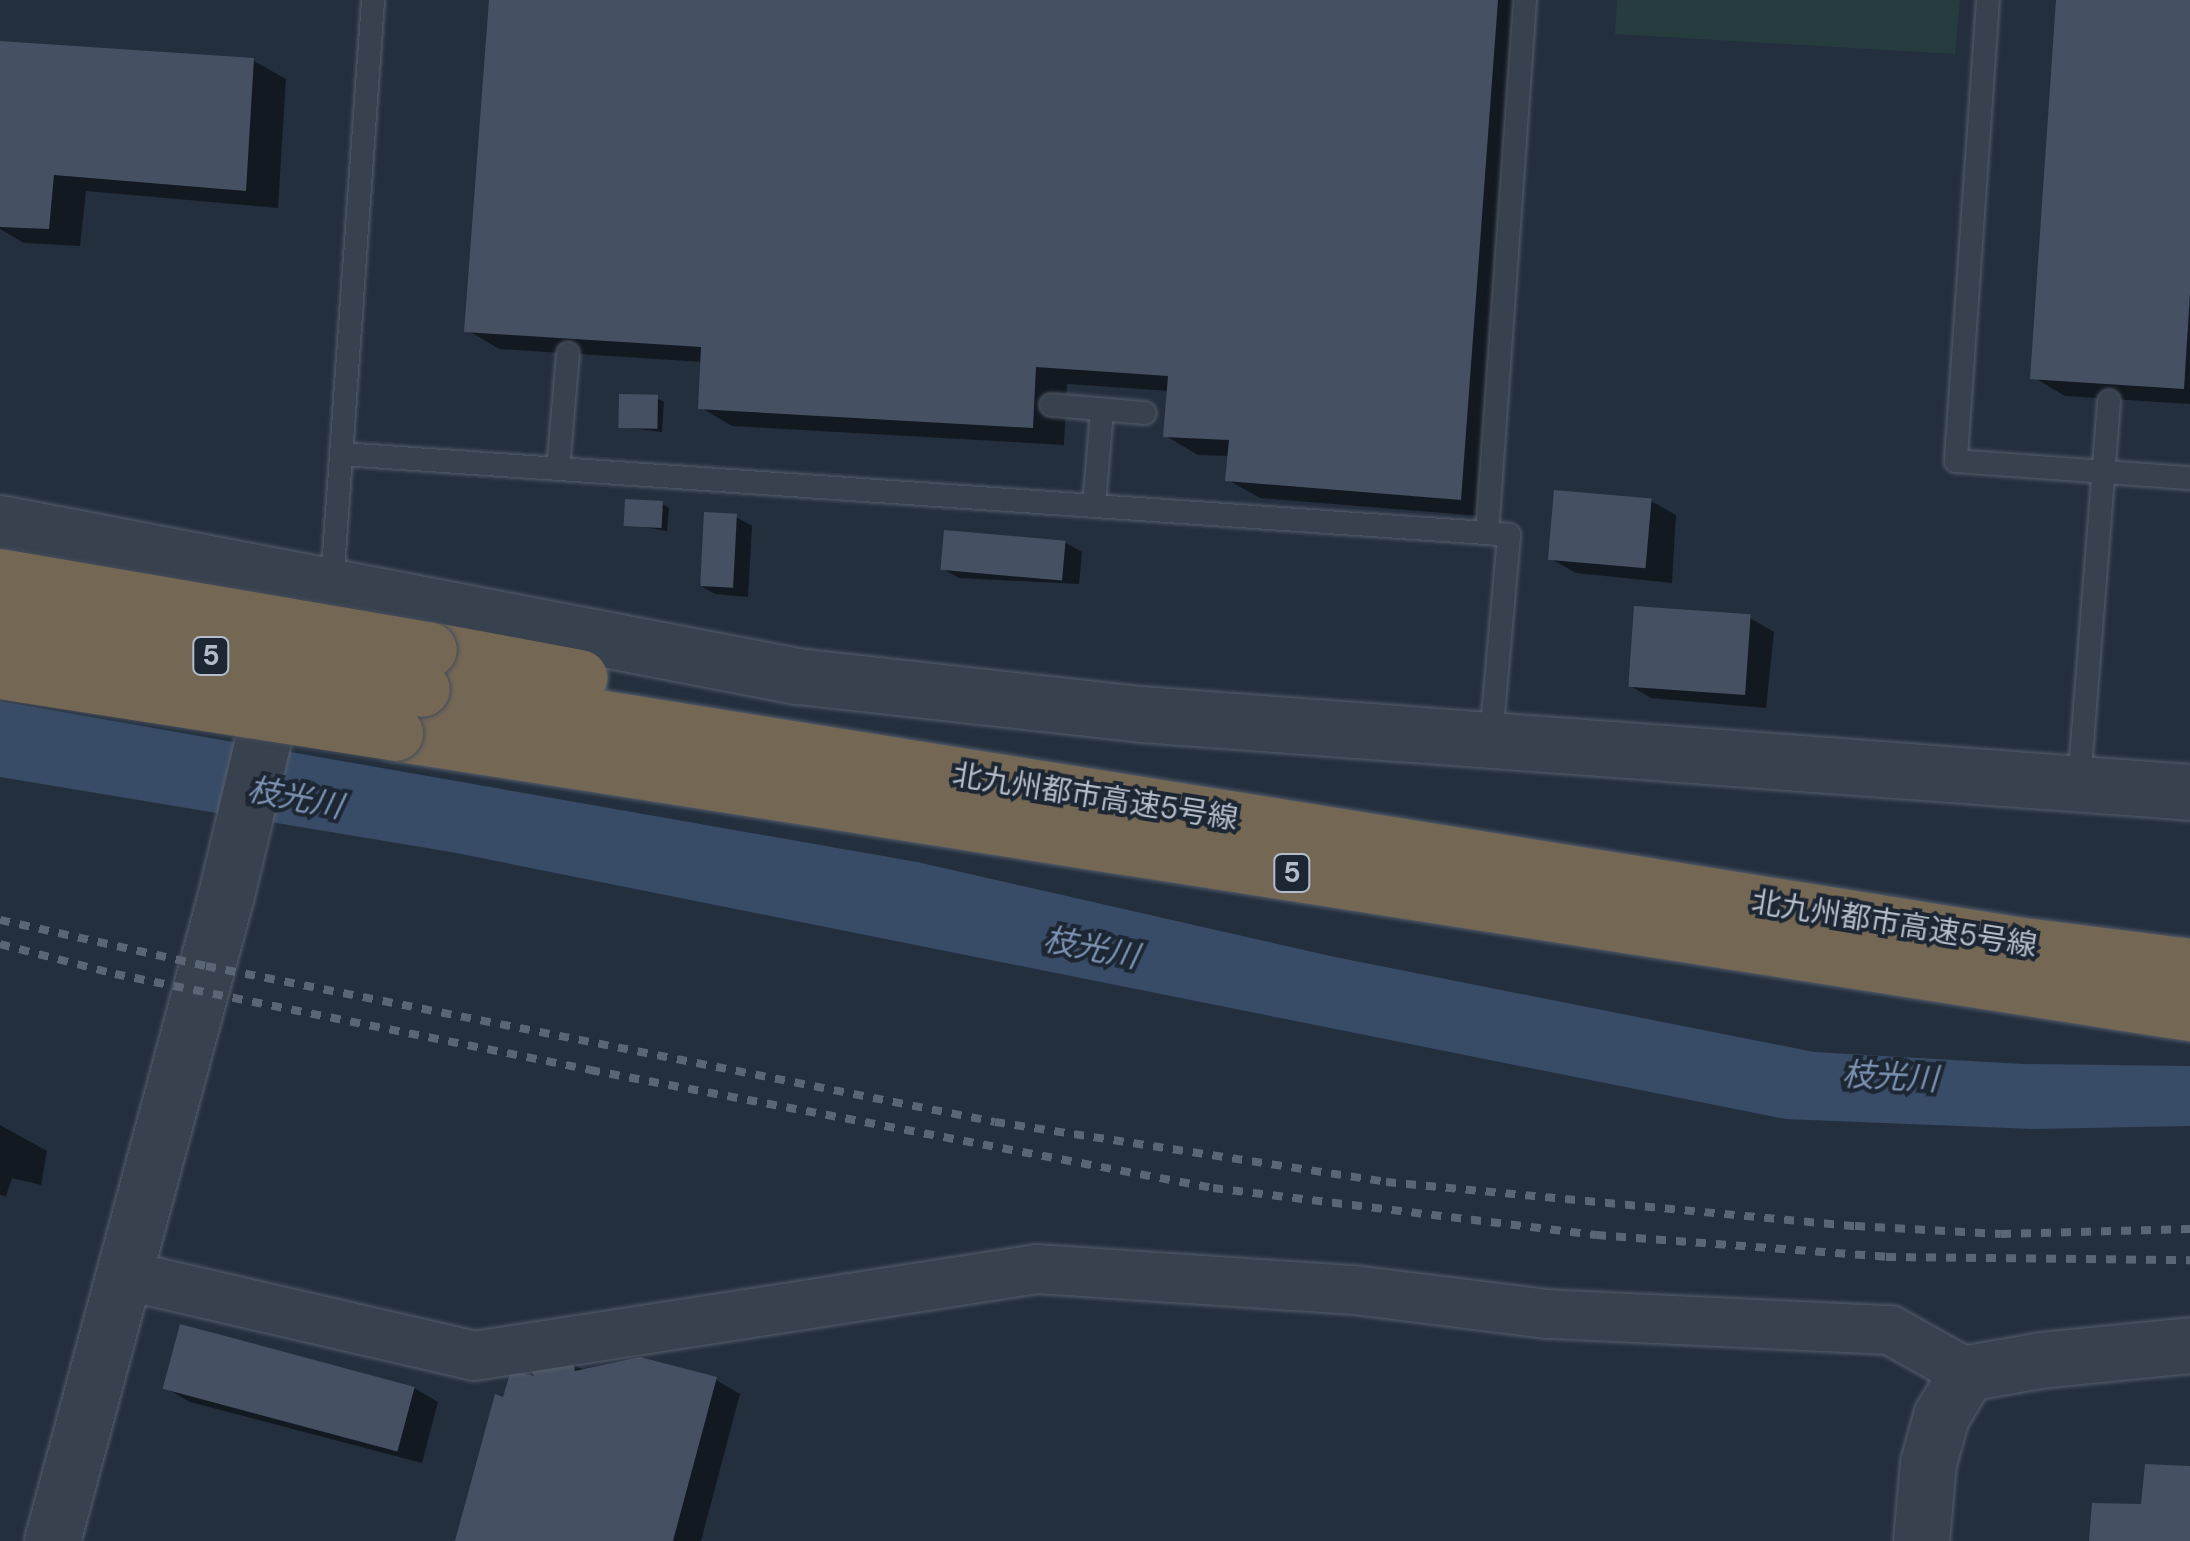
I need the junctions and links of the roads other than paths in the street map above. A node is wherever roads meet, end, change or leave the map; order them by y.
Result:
1 (372, 0) edge
2 (1525, 0) edge
3 (1988, 0) edge
4 (568, 352) dead end
5 (2110, 401) dead end
6 (1051, 405) dead end
7 (1102, 410) junction
8 (1145, 412) dead end
9 (342, 454) junction
10 (558, 468) junction
11 (2104, 471) junction
12 (2190, 478) edge
13 (1094, 506) junction
14 (0, 523) edge
15 (1487, 534) junction
16 (0, 576) edge
17 (317, 581) junction
18 (0, 622) edge
19 (0, 671) edge
20 (416, 690) junction
21 (0, 698) edge
22 (330, 724) junction
23 (1491, 738) junction
24 (2079, 784) junction
25 (2190, 792) edge
26 (2189, 997) edge
27 (124, 1275) junction
28 (2190, 1346) edge
29 (1967, 1373) junction
30 (52, 1541) edge
31 (1921, 1541) edge

1 - 9 lane
2 - 15 lane
3 - 11 lane
4 - 10 lane
5 - 11 lane
6 - 7 lane
7 - 8 lane
7 - 13 lane
9 - 10 lane
9 - 17 lane
10 - 13 lane
11 - 12 lane
11 - 24 lane
13 - 15 lane
14 - 17 street
15 - 23 lane
16 - 20 highway, bridge
17 - 23 street
17 - 27 street
18 - 20 highway, 北九州都市高速5号線 / 5, bridge
19 - 22 highway, 北九州都市高速5号線 / 5, bridge
20 - 22 highway, 北九州都市高速5号線 / 5, bridge
20 - 26 highway, 北九州都市高速5号線 / 5
20 - 26 highway, 北九州都市高速5号線
21 - 22 highway, bridge
23 - 24 street
24 - 25 street
27 - 29 street
27 - 30 street
28 - 29 street
29 - 31 street

